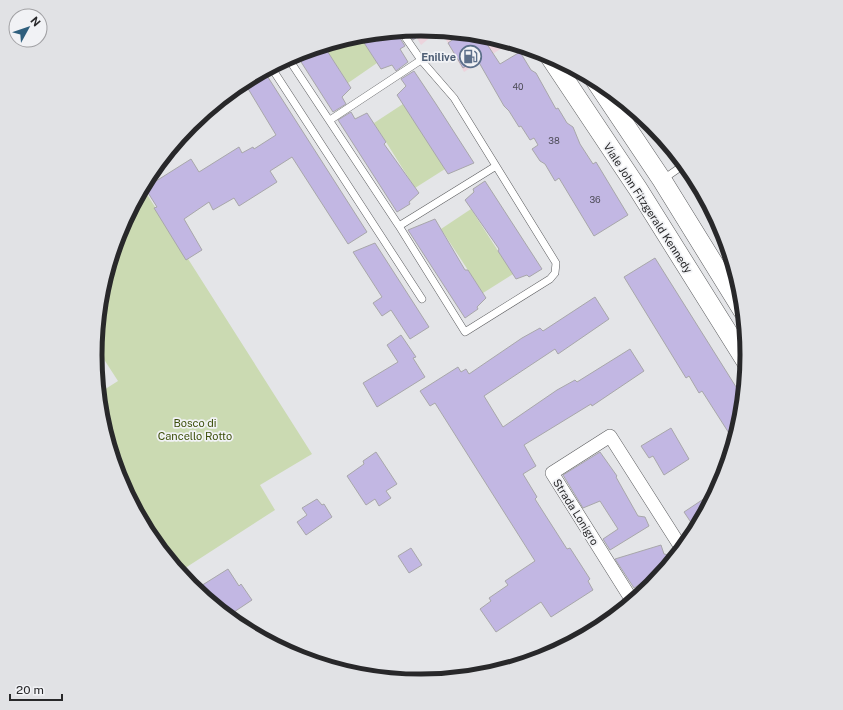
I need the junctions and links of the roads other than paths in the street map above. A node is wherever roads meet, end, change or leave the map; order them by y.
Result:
1 (404, 37) edge
2 (421, 60) junction
3 (292, 63) edge
4 (556, 66) edge
5 (274, 72) edge
6 (604, 94) edge
7 (330, 120) junction
8 (496, 166) junction
9 (680, 168) edge
10 (662, 180) junction
11 (399, 226) junction
12 (735, 298) edge
13 (422, 299) dead end
14 (740, 352) edge
15 (679, 544) edge
16 (629, 597) edge

1 - 2 lane
2 - 7 lane
2 - 8 lane
3 - 7 lane
4 - 14 main road, Viale John Fitzgerald Kennedy
5 - 13 lane
6 - 10 main road
7 - 11 lane
8 - 11 lane
8 - 11 lane
9 - 10 lane
10 - 12 main road
15 - 16 street, Strada Lonigro

